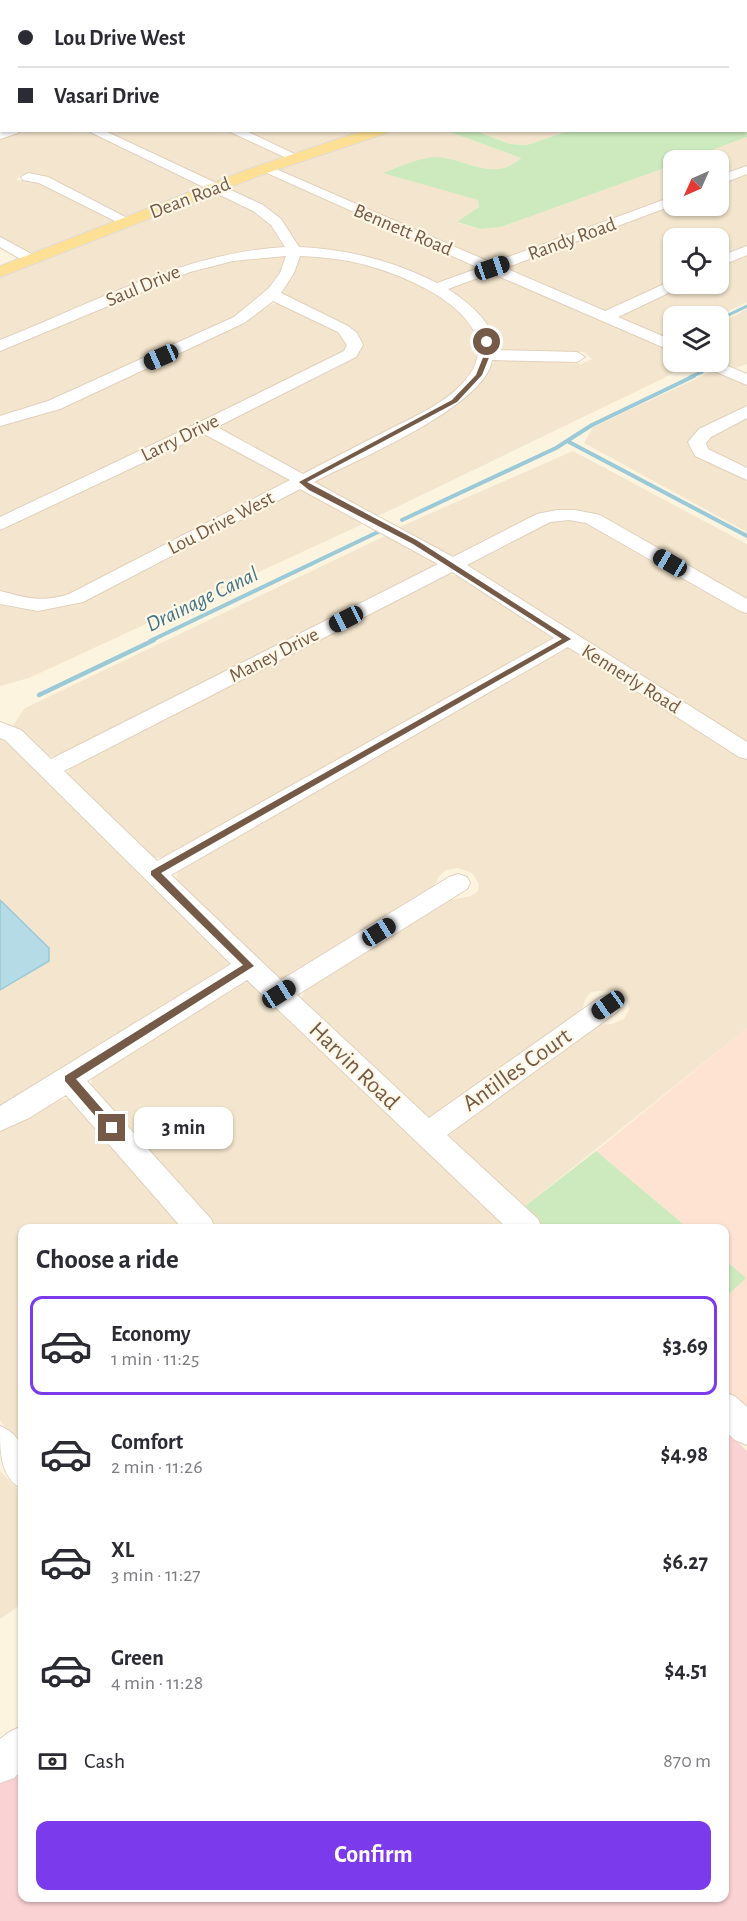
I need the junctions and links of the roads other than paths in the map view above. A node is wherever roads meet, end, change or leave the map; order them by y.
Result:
1 (96, 132) edge
2 (237, 132) edge
3 (376, 132) edge
4 (297, 158) junction
5 (264, 169) junction
6 (747, 170) edge
7 (28, 177) dead end
8 (729, 177) edge
9 (216, 187) junction
10 (663, 204) edge
11 (128, 222) junction
12 (0, 241) edge
13 (747, 250) edge
14 (294, 251) junction
15 (729, 258) edge
16 (32, 260) junction
17 (492, 268) junction
18 (0, 272) edge
19 (436, 288) junction
20 (663, 290) edge
21 (272, 295) junction
22 (604, 317) junction
23 (663, 342) edge
24 (0, 346) edge
25 (487, 355) junction
26 (577, 357) dead end
27 (747, 411) edge
28 (0, 421) edge
29 (204, 427) junction
30 (747, 475) edge
31 (302, 482) junction
32 (0, 524) edge
33 (452, 564) junction
34 (0, 597) edge
35 (747, 607) edge
36 (568, 639) junction
37 (0, 729) edge
38 (747, 752) edge
39 (48, 770) junction
40 (154, 873) junction
41 (458, 883) dead end
42 (249, 966) junction
43 (279, 994) junction
44 (608, 1005) dead end
45 (69, 1078) junction
46 (0, 1119) edge
47 (426, 1135) junction
48 (197, 1224) edge
49 (524, 1224) edge
50 (729, 1413) edge
51 (747, 1429) edge
52 (0, 1442) edge
53 (18, 1467) edge
54 (18, 1748) edge
55 (0, 1764) edge

1 - 9 street
2 - 4 street
3 - 4 main road, Dean Road
4 - 5 main road, Dean Road
5 - 9 main road, Dean Road
5 - 17 street, Bennett Road
6 - 8 street
7 - 11 street
9 - 11 main road, Dean Road
9 - 14 street
10 - 17 street, Randy Road
11 - 16 main road, Dean Road
12 - 16 street
13 - 15 street
14 - 19 street, Saul Drive
14 - 21 street
14 - 24 street, Saul Drive
16 - 18 main road, Dean Road
17 - 19 street, Randy Road
17 - 22 street, Bennett Road
19 - 25 street, Saul Drive
20 - 22 street
21 - 28 street
21 - 29 street, Larry Drive
22 - 23 street, Bennett Road
25 - 26 street
25 - 31 street, Lou Drive West
27 - 30 street
29 - 31 street, Kennerly Road
29 - 32 street, Larry Drive
31 - 33 street, Kennerly Road
31 - 34 street, Lou Drive West
33 - 35 street, Maney Drive
33 - 36 street, Kennerly Road
33 - 39 street, Maney Drive
36 - 38 street, Kennerly Road
36 - 40 street
37 - 39 street, Harvin Road
39 - 40 street, Harvin Road
40 - 42 street, Harvin Road
41 - 43 street
42 - 43 street, Harvin Road
42 - 45 street
43 - 47 street, Harvin Road
44 - 47 street, Antilles Court
45 - 46 street
45 - 48 street
47 - 49 street, Harvin Road
50 - 51 street
52 - 53 street
54 - 55 street

